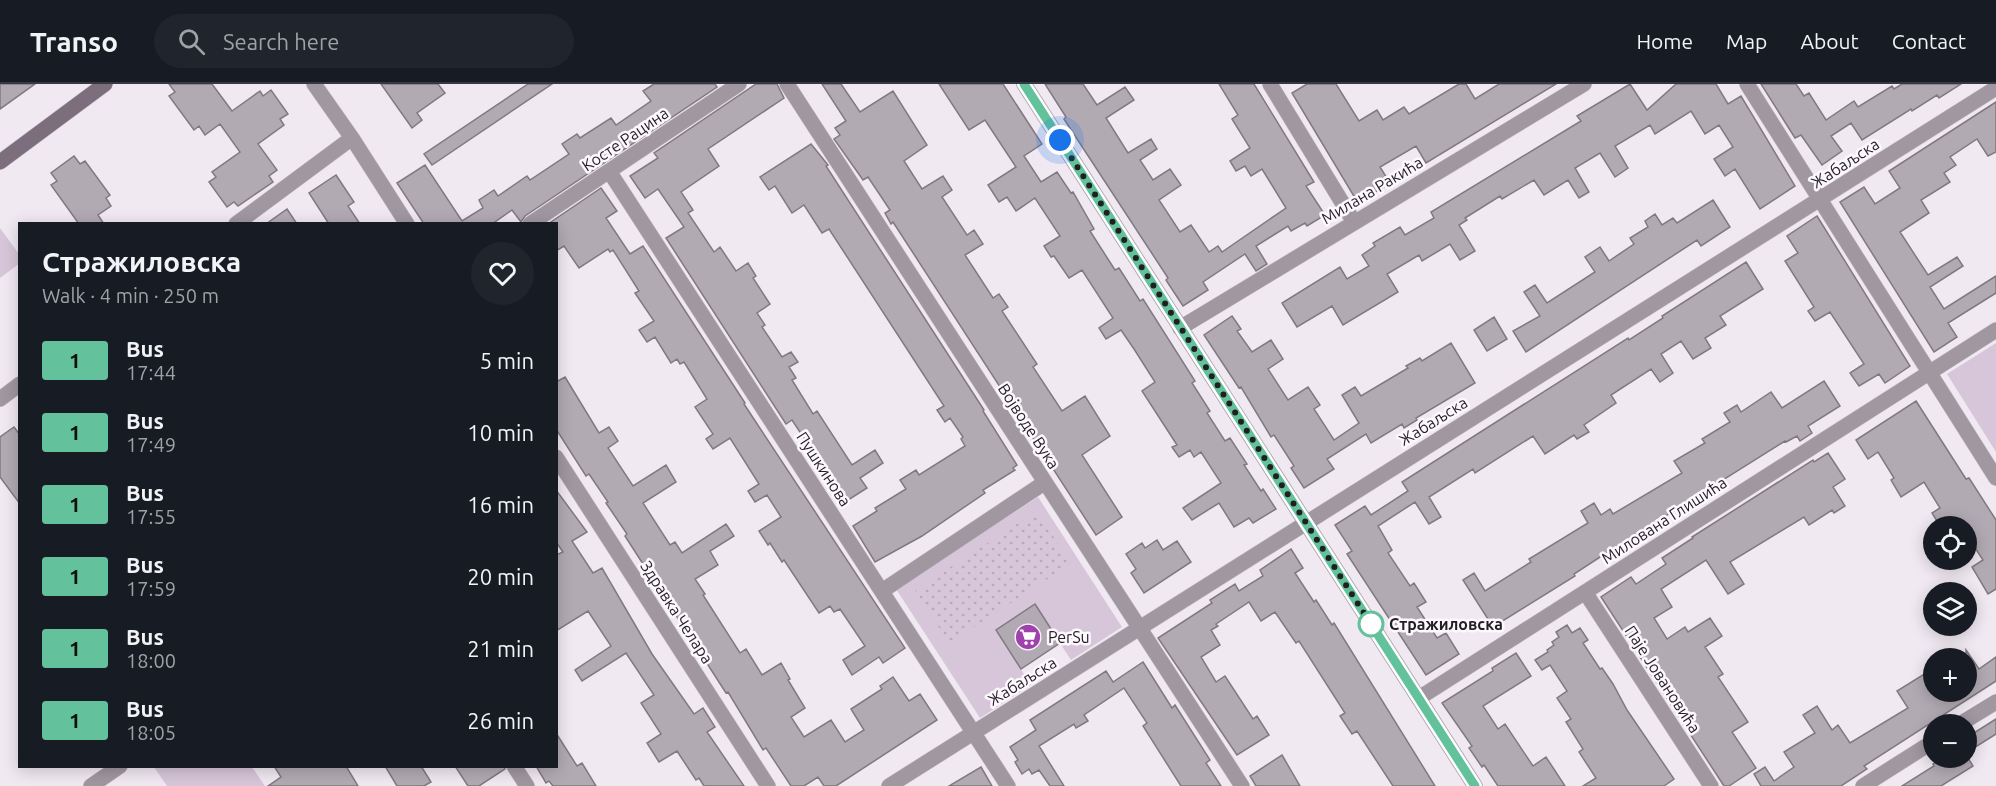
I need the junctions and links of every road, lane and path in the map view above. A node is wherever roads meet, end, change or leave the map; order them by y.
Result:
1 (105, 84) edge
2 (314, 84) edge
3 (739, 84) edge
4 (787, 84) edge
5 (1023, 84) edge
6 (1584, 84) edge
7 (1747, 84) edge
8 (1273, 85) edge
9 (1996, 88) edge
10 (352, 138) junction
11 (0, 162) edge
12 (609, 171) junction
13 (1820, 200) junction
14 (239, 222) edge
15 (406, 222) edge
16 (533, 222) edge
17 (1354, 222) junction
18 (1180, 328) junction
19 (1996, 330) edge
20 (1929, 372) junction
21 (18, 386) edge
22 (0, 399) edge
23 (558, 459) edge
24 (1996, 478) edge
25 (1044, 483) junction
26 (1305, 522) junction
27 (882, 591) junction
28 (1585, 592) junction
29 (1139, 627) junction
30 (1419, 698) junction
31 (1996, 702) edge
32 (1976, 714) edge
33 (974, 733) junction
34 (1923, 748) edge
35 (117, 768) edge
36 (91, 786) edge
37 (768, 786) edge
38 (889, 786) edge
39 (1008, 786) edge
40 (1242, 786) edge
41 (1475, 786) edge
42 (1711, 786) edge
43 (1863, 786) edge

1 - 11 main road
2 - 10 street
3 - 12 street, Косте Рацина
4 - 25 street, Војводе Вука
5 - 18 street
6 - 17 street, Милана Ракића
7 - 13 street
8 - 17 street
9 - 13 street, Жабаљска
10 - 14 street
10 - 15 street
12 - 16 street, Косте Рацина
12 - 27 street, Пушкинова
13 - 20 street
13 - 26 street, Жабаљска
17 - 18 street, Милана Ракића
18 - 26 street
19 - 20 street, Милована Глишића
20 - 24 street
20 - 28 street, Милована Глишића
21 - 22 street
23 - 37 street, Здравка Челара
25 - 27 street
25 - 29 street, Војводе Вука
26 - 29 street, Жабаљска
26 - 30 street
27 - 33 street, Пушкинова
28 - 30 street, Милована Глишића
28 - 42 street, Паје Јовановића
29 - 33 street, Жабаљска
29 - 40 street, Војводе Вука
30 - 41 street
31 - 32 street
33 - 38 street, Жабаљска
33 - 39 street, Пушкинова
34 - 43 street
35 - 36 street

